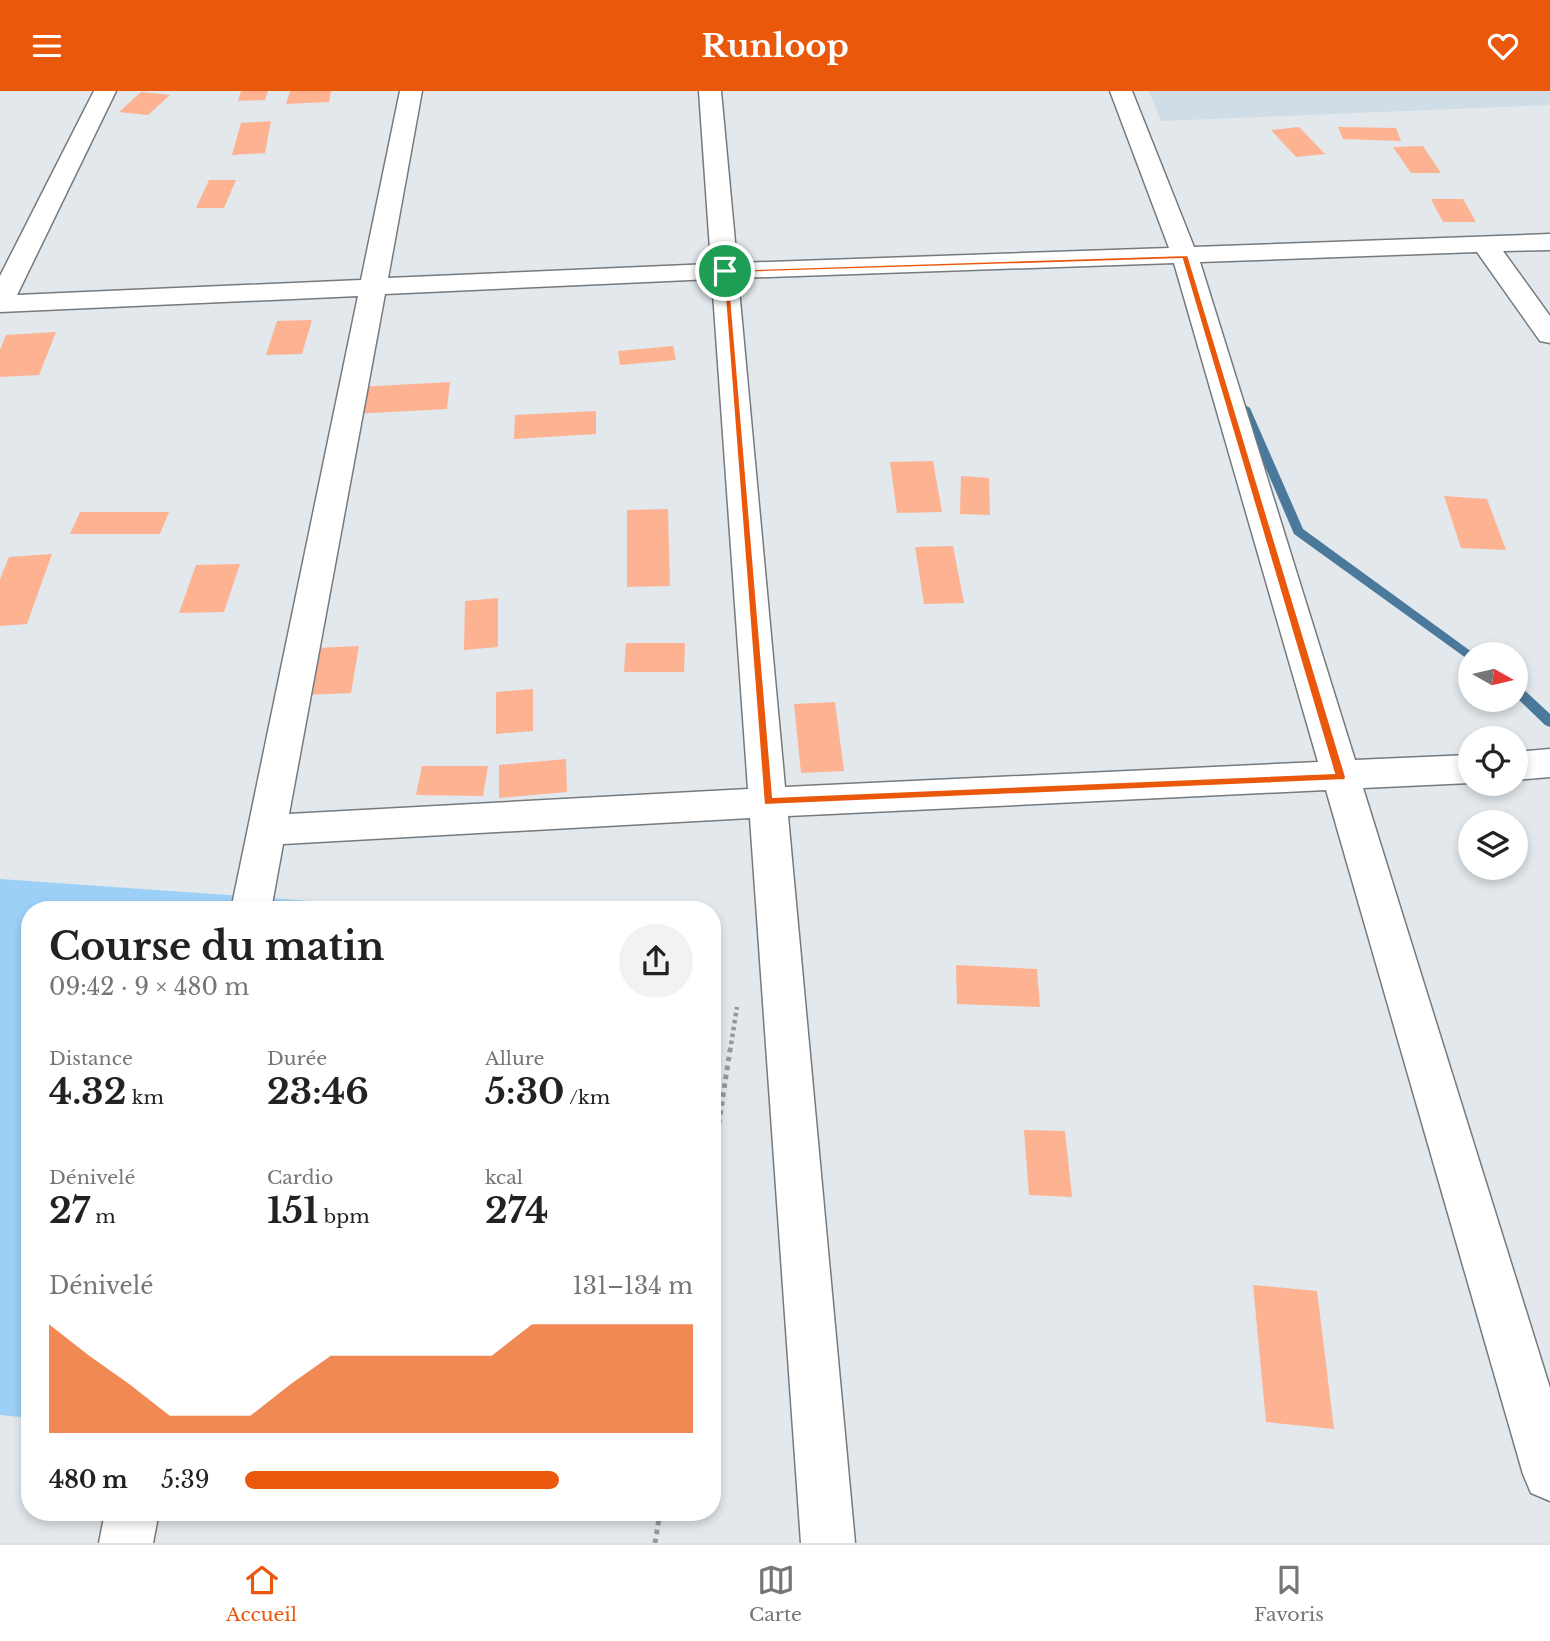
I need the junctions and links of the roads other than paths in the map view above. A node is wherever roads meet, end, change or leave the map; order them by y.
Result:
1 (104, 91) edge
2 (411, 91) edge
3 (710, 91) edge
4 (1121, 91) edge
5 (1550, 242) edge
6 (1484, 244) junction
7 (1185, 256) junction
8 (725, 271) junction
9 (372, 289) junction
10 (0, 304) edge
11 (1550, 335) edge
12 (1550, 763) edge
13 (1528, 765) edge
14 (1458, 769) edge
15 (1341, 777) junction
16 (768, 802) junction
17 (266, 830) junction
18 (253, 901) edge
19 (1550, 1474) edge
20 (130, 1521) edge
21 (126, 1543) edge
22 (828, 1543) edge

1 - 10 street
2 - 9 street
3 - 8 street
4 - 7 street
5 - 6 street
6 - 7 street
6 - 11 street
7 - 8 street
7 - 15 street
8 - 9 street
8 - 16 street
9 - 10 street
9 - 17 street
12 - 13 street
14 - 15 street
15 - 16 street
15 - 19 street
16 - 17 street
16 - 22 street
17 - 18 street
20 - 21 street

